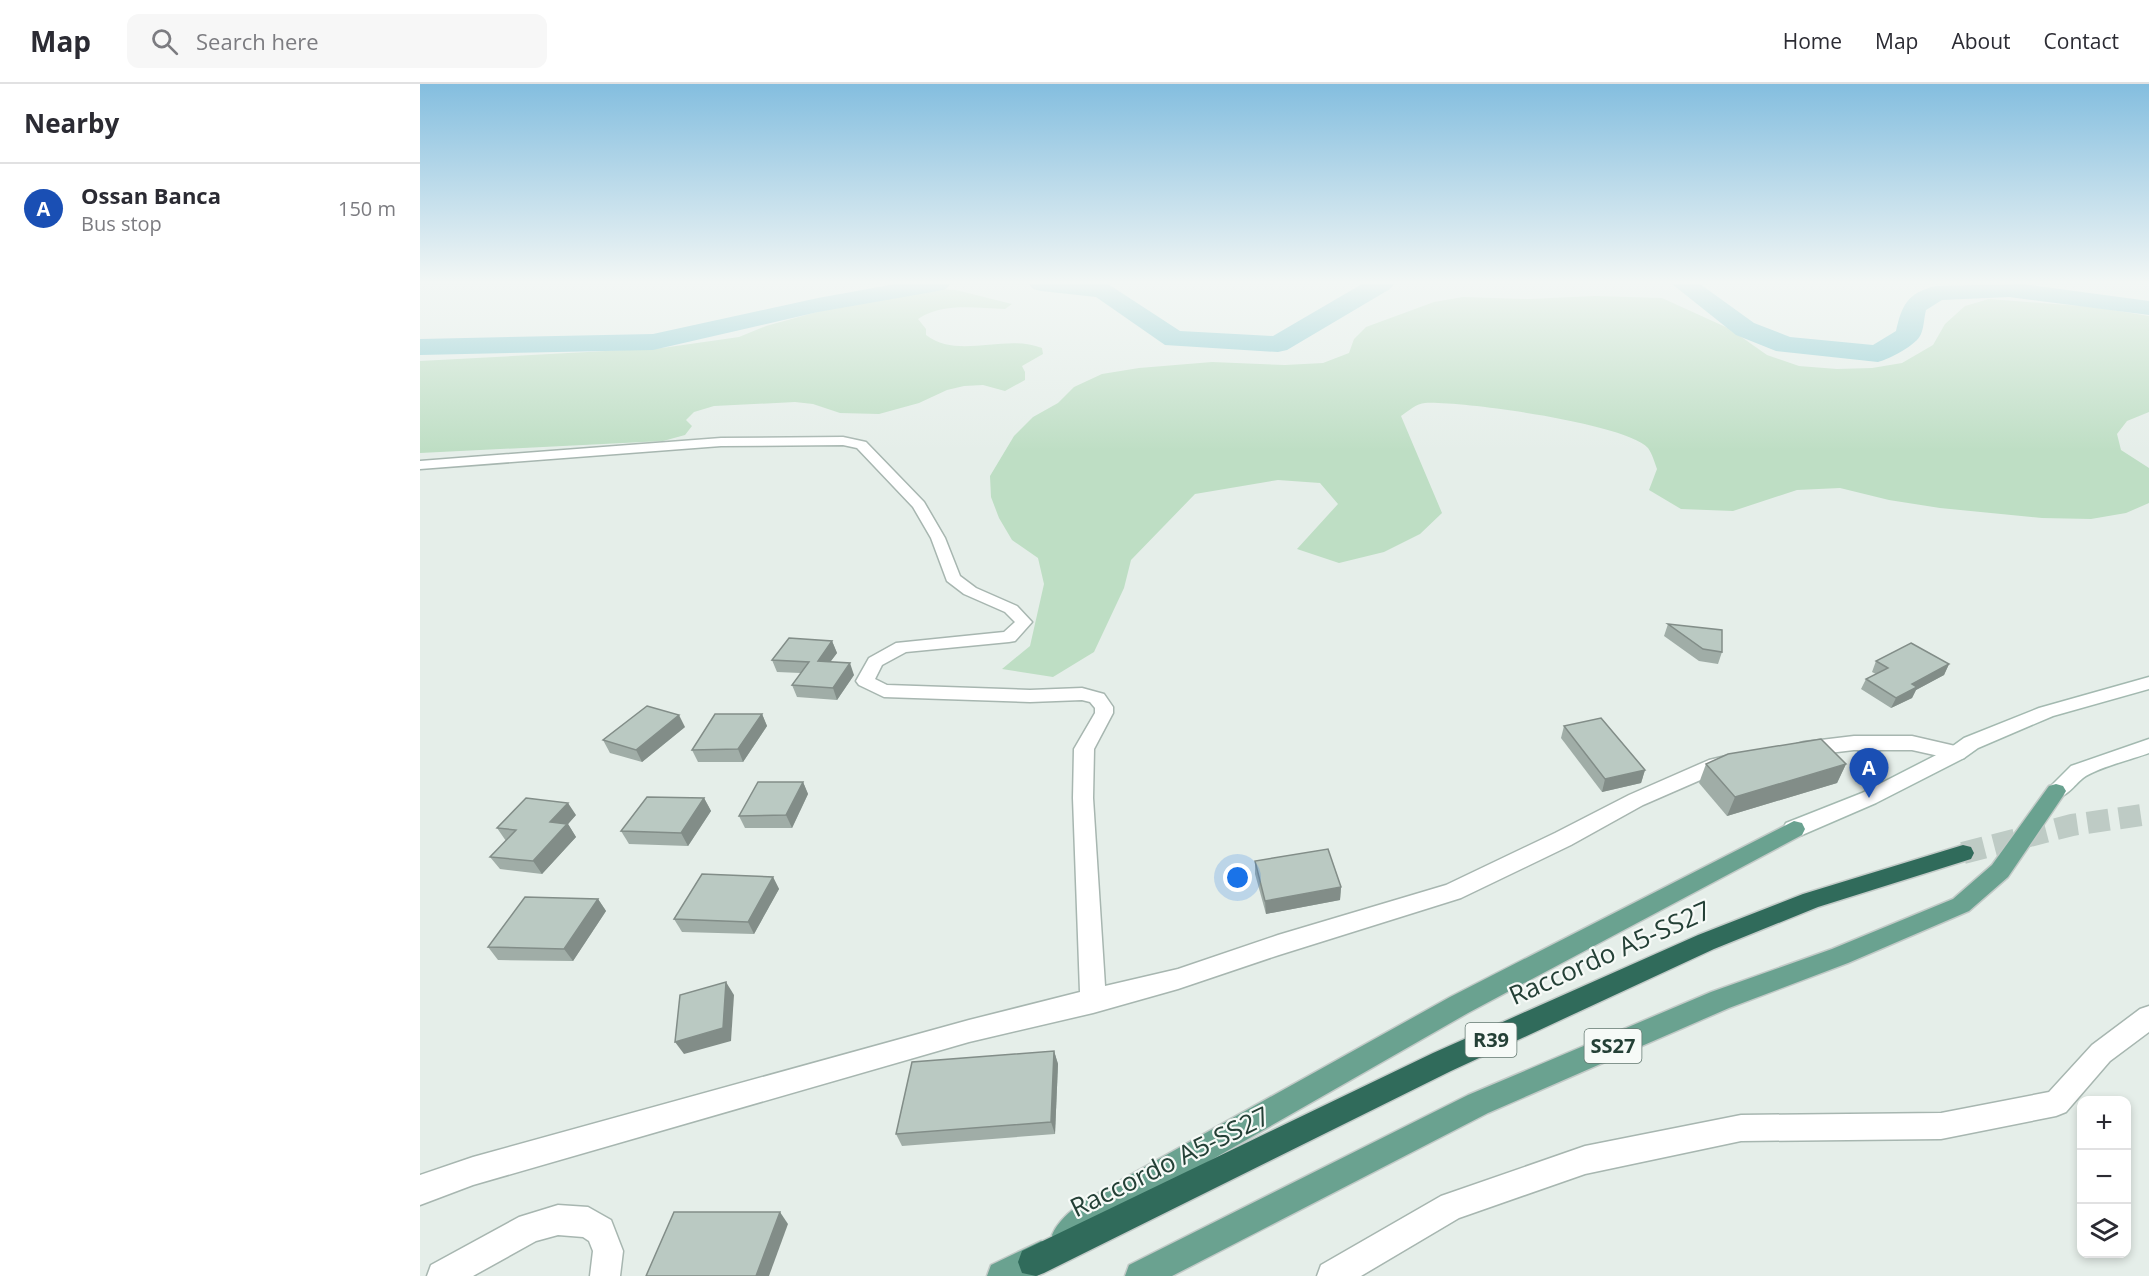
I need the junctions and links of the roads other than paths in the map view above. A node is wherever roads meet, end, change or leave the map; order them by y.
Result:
1 (420, 465) edge
2 (2149, 684) edge
3 (2149, 746) edge
4 (1784, 752) edge
5 (1958, 753) junction
6 (1750, 759) edge
7 (2056, 791) joint
8 (1794, 829) joint
9 (1963, 853) tunnel mouth
10 (1093, 1002) junction
11 (2149, 1017) edge
12 (420, 1190) edge
13 (1033, 1262) junction
14 (442, 1276) edge
15 (605, 1276) edge
16 (1002, 1276) edge
17 (1140, 1276) edge
18 (1332, 1276) edge

1 - 10 street
2 - 5 street
3 - 7 street, SS27
4 - 5 street
5 - 8 street
6 - 10 street
7 - 17 main road, SS27
8 - 13 main road
9 - 13 highway, Raccordo A5-SS27 / R39
10 - 12 street
11 - 18 street
13 - 16 main road
14 - 15 street

